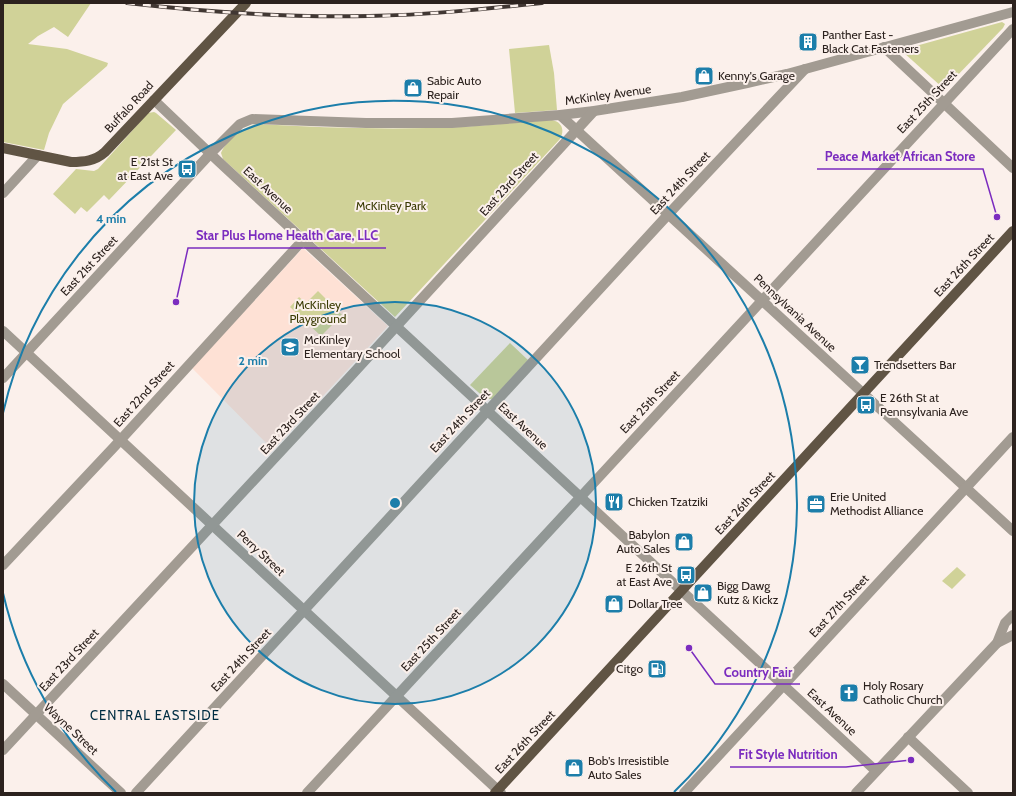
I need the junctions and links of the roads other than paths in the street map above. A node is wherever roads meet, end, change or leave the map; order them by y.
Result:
1 (246, 3) edge
2 (1013, 12) edge
3 (1013, 29) edge
4 (884, 47) junction
5 (806, 69) junction
6 (154, 100) junction
7 (944, 103) junction
8 (594, 111) junction
9 (560, 115) junction
10 (576, 129) junction
11 (3, 148) edge
12 (210, 154) junction
13 (38, 155) junction
14 (1013, 168) edge
15 (3, 193) edge
16 (669, 214) junction
17 (1013, 232) edge
18 (303, 240) junction
19 (762, 300) junction
20 (396, 327) junction
21 (3, 331) edge
22 (26, 353) junction
23 (3, 378) edge
24 (864, 394) junction
25 (488, 411) junction
26 (1013, 437) edge
27 (120, 440) junction
28 (966, 488) junction
29 (580, 497) junction
30 (212, 526) junction
31 (1013, 531) edge
32 (3, 565) edge
33 (682, 591) junction
34 (304, 610) junction
35 (1013, 616) edge
36 (1013, 635) edge
37 (997, 643) junction
38 (3, 684) edge
39 (784, 685) junction
40 (397, 696) junction
41 (36, 714) junction
42 (908, 737) junction
43 (3, 750) edge
44 (876, 771) junction
45 (498, 792) edge
46 (121, 793) edge
47 (136, 793) edge
48 (307, 793) edge
49 (684, 793) edge
50 (856, 793) edge
51 (968, 793) edge

1 - 6 main road, Buffalo Road
2 - 4 street, McKinley Avenue
3 - 7 street, East 25th Street
4 - 5 street, McKinley Avenue
4 - 7 street
5 - 8 street, McKinley Avenue
5 - 16 street, East 24th Street
6 - 12 street, East Avenue
6 - 13 main road, Buffalo Road
7 - 14 street
7 - 19 street, East 25th Street
8 - 9 street, McKinley Avenue
8 - 10 street, East 23rd Street
9 - 10 street, Pennsylvania Avenue
9 - 12 street, McKinley Avenue
10 - 16 street, Pennsylvania Avenue
10 - 20 street, East 23rd Street
11 - 13 main road, Buffalo Road
12 - 18 street, East Avenue
12 - 22 street, East 21st Street
13 - 15 street
16 - 19 street, Pennsylvania Avenue
16 - 25 street, East 24th Street
17 - 24 main road, East 26th Street
18 - 20 street, East Avenue
18 - 27 street, East 22nd Street
19 - 24 street, Pennsylvania Avenue
19 - 29 street, East 25th Street
20 - 25 street, East Avenue
20 - 30 street, East 23rd Street
21 - 22 street, Perry Street
22 - 23 street, East 21st Street
22 - 27 street, Perry Street
24 - 28 street, Pennsylvania Avenue
24 - 33 main road, East 26th Street
25 - 29 street, East Avenue
25 - 34 street, East 24th Street
26 - 28 street, East 27th Street
27 - 30 street, Perry Street
27 - 32 street, East 22nd Street
28 - 31 street, Pennsylvania Avenue
28 - 39 street, East 27th Street
29 - 33 street, East Avenue
29 - 40 street, East 25th Street
30 - 34 street, Perry Street
30 - 41 street, East 23rd Street
33 - 39 street, East Avenue
33 - 45 main road, East 26th Street
34 - 40 street, Perry Street
34 - 47 street, East 24th Street
35 - 37 street
36 - 37 street
37 - 42 street
38 - 41 street, Wayne Street
39 - 44 street, East Avenue
39 - 49 street, East 27th Street
40 - 45 street, Perry Street
40 - 48 street, East 25th Street
41 - 43 street, East 23rd Street
41 - 46 street, Wayne Street
42 - 44 street
42 - 51 street
44 - 50 street

